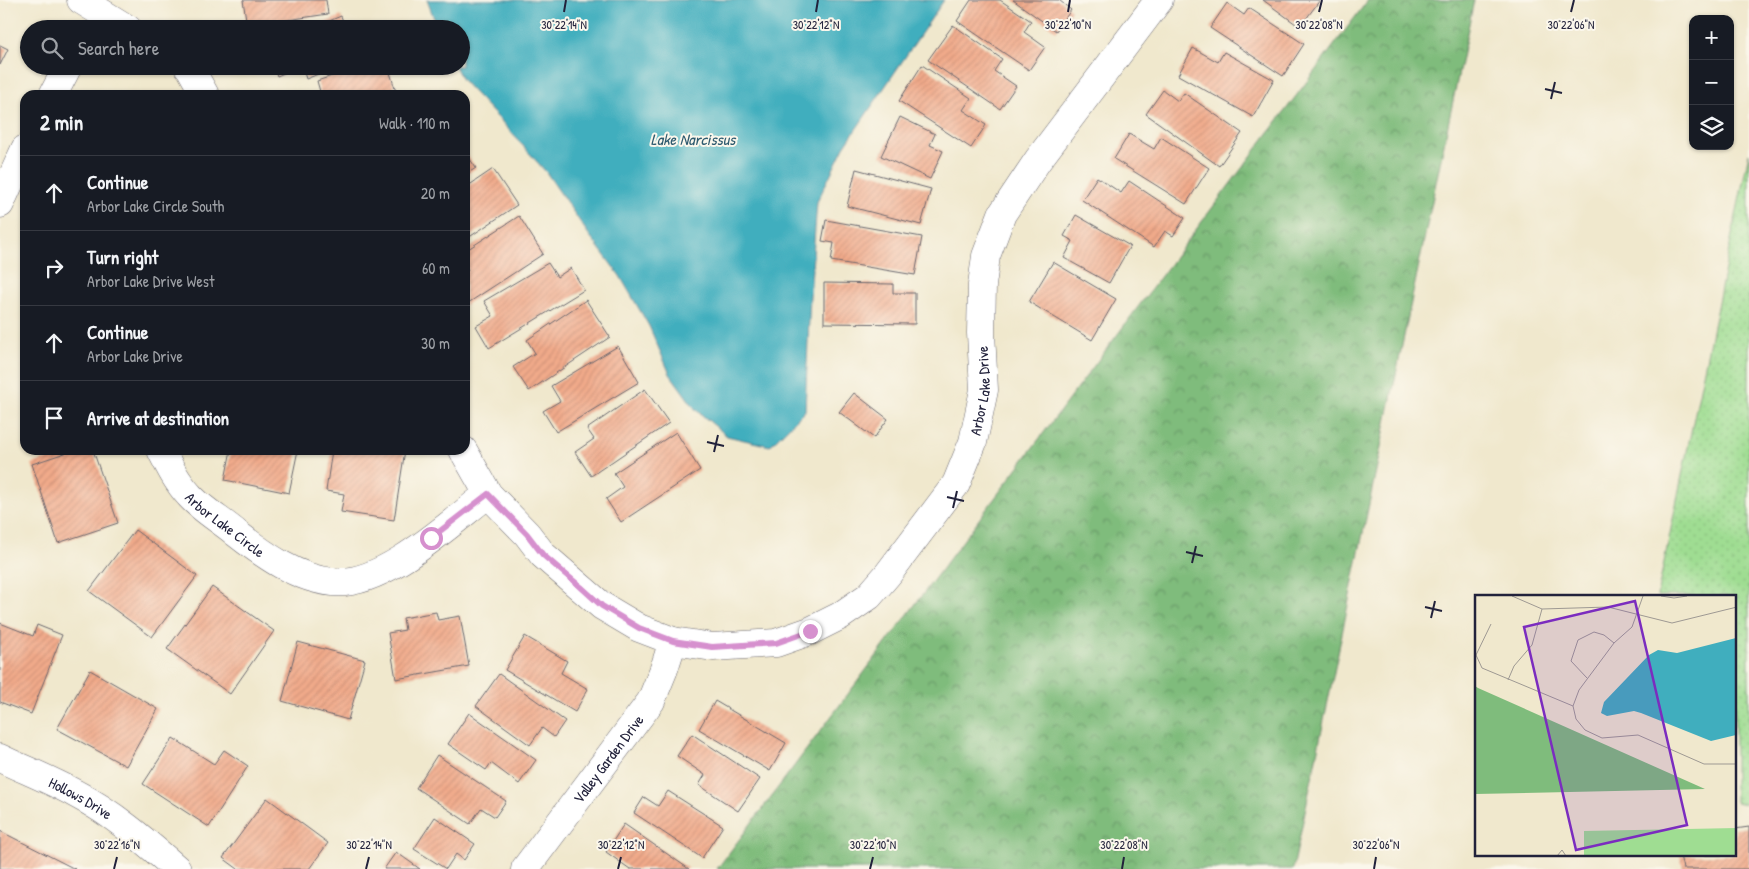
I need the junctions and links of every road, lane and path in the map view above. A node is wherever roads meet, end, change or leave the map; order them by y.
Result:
1 (1159, 0) edge
2 (96, 11) edge
3 (112, 20) edge
4 (63, 75) edge
5 (194, 75) edge
6 (56, 90) edge
7 (202, 90) edge
8 (20, 160) edge
9 (0, 204) edge
10 (163, 455) edge
11 (466, 455) edge
12 (488, 494) junction
13 (673, 641) junction
14 (0, 758) edge
15 (177, 869) edge
16 (525, 869) edge

1 - 13 street, Arbor Lake Drive
2 - 3 street
4 - 6 street
5 - 7 street
8 - 9 street
10 - 12 street, Arbor Lake Circle
11 - 12 street, Arbor Lake Drive
12 - 13 street, Arbor Lake Drive
13 - 16 street, Valley Garden Drive
14 - 15 street, Hollows Drive

